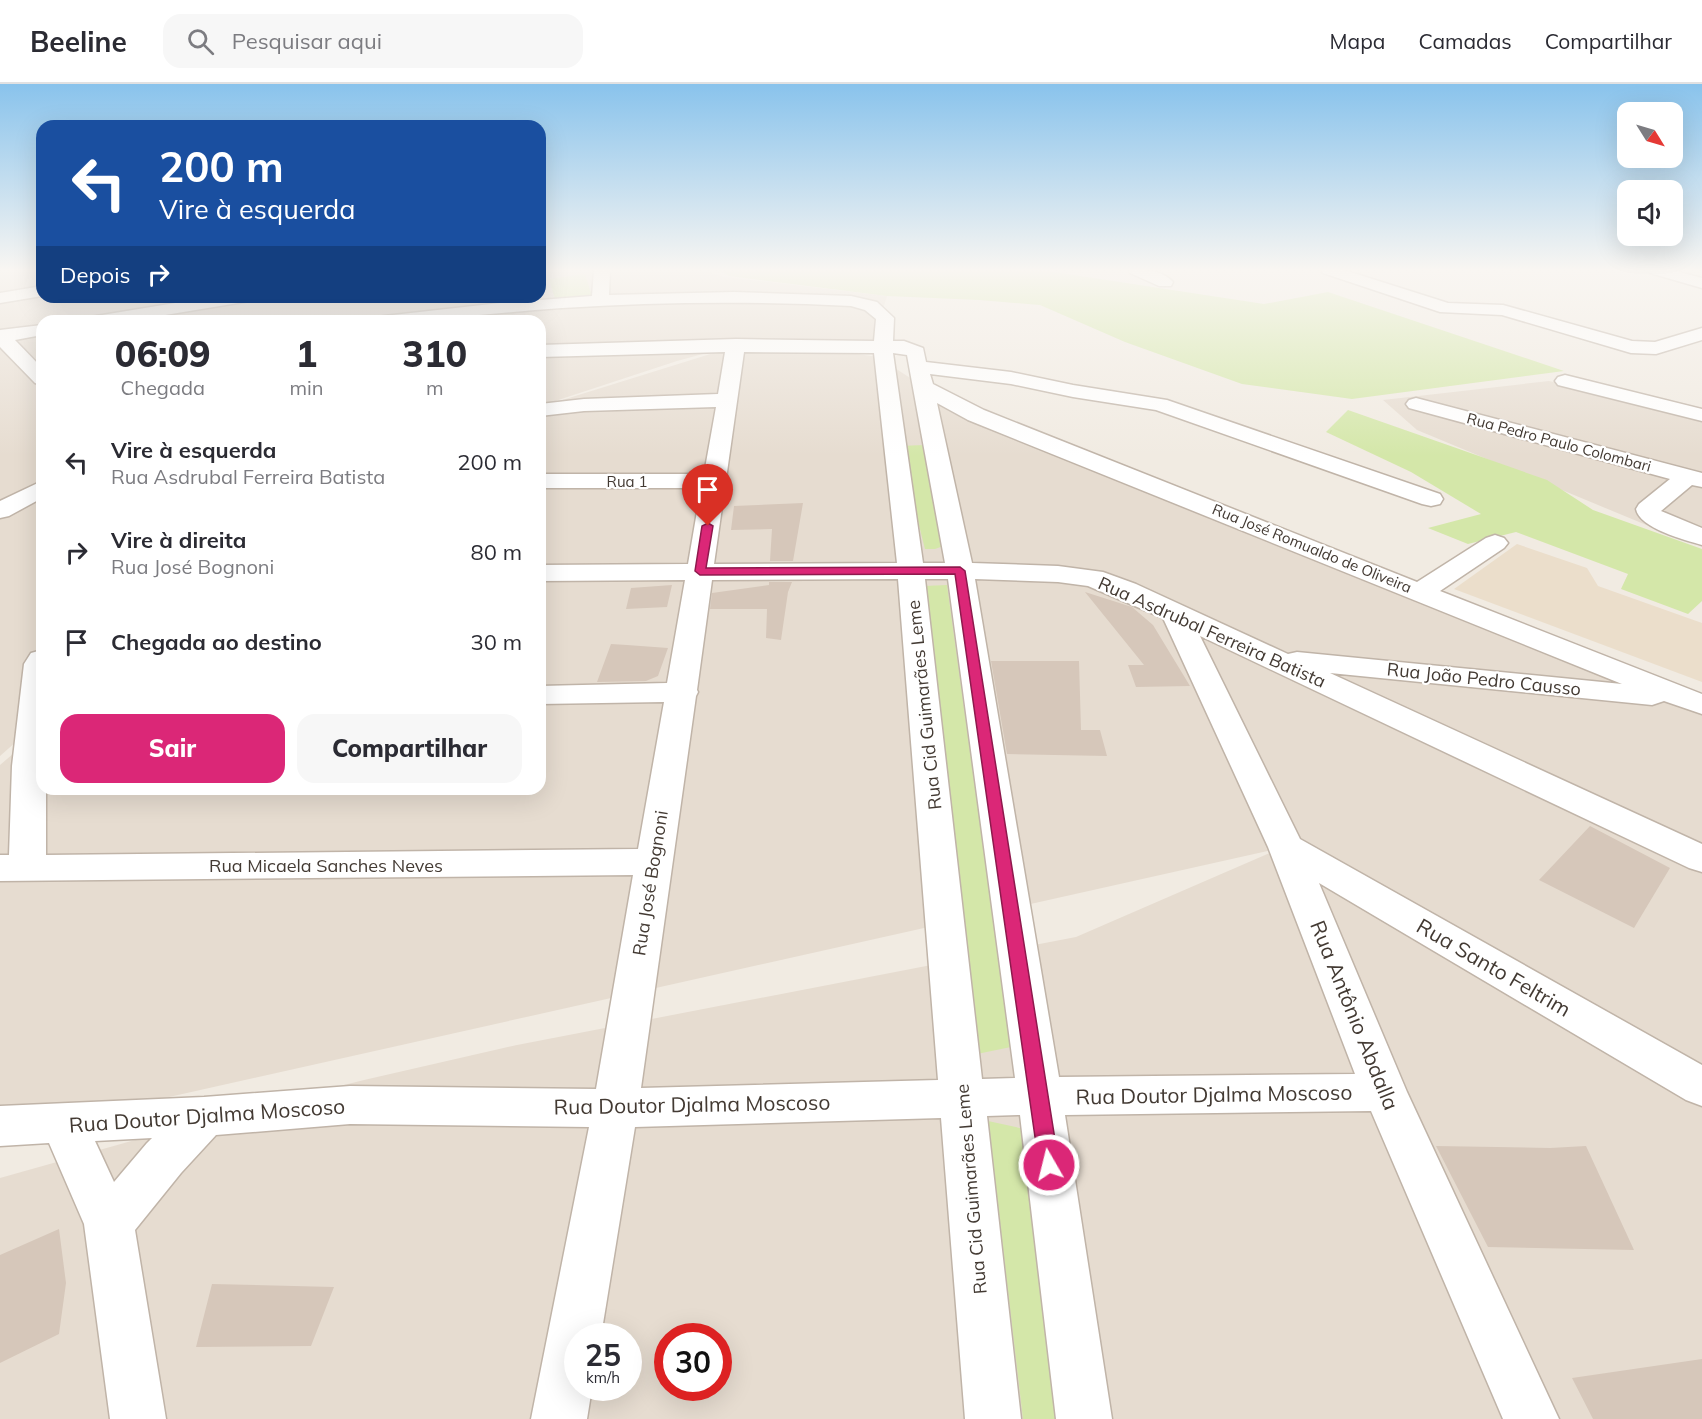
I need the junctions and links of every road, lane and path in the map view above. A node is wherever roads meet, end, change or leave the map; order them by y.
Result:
1 (28, 332) edge
2 (893, 332) edge
3 (1580, 332) edge
4 (1702, 334) edge
5 (0, 337) edge
6 (736, 345) junction
7 (546, 346) edge
8 (910, 363) junction
9 (36, 373) edge
10 (1565, 381) dead end
11 (727, 400) junction
12 (1416, 404) dead end
13 (546, 409) edge
14 (976, 415) junction
15 (1702, 415) edge
16 (931, 428) junction
17 (1695, 478) edge
18 (546, 481) edge
19 (715, 481) junction
20 (36, 491) edge
21 (1431, 499) dead end
22 (0, 511) edge
23 (1702, 537) edge
24 (1495, 543) dead end
25 (700, 571) junction
26 (911, 571) junction
27 (960, 571) junction
28 (546, 573) edge
29 (1421, 591) junction
30 (1175, 613) junction
31 (1547, 642) junction
32 (1275, 659) junction
33 (1552, 685) junction
34 (683, 692) junction
35 (546, 695) edge
36 (1697, 703) edge
37 (36, 719) edge
38 (1286, 847) junction
39 (1702, 859) edge
40 (652, 862) junction
41 (14, 867) edge
42 (1702, 1087) edge
43 (1385, 1092) junction
44 (1040, 1096) junction
45 (963, 1099) junction
46 (615, 1108) junction
47 (204, 1116) junction
48 (64, 1124) junction
49 (0, 1126) edge
50 (109, 1224) junction
51 (138, 1419) edge
52 (559, 1419) edge
53 (993, 1419) edge
54 (1084, 1419) edge
55 (1532, 1419) edge

1 - 5 street
2 - 8 street, Rua Cid Guimarães Leme
3 - 4 street
5 - 9 street
6 - 7 street
6 - 8 street
6 - 11 street, Rua José Bognoni
8 - 14 street, Rua José Romualdo de Oliveira
8 - 16 street, Rua Cid Guimarães Leme
8 - 21 street
8 - 26 street, Rua Cid Guimarães Leme
10 - 15 street
11 - 13 street
11 - 19 street, Rua José Bognoni
12 - 17 street, Rua Pedro Paulo Colombari
14 - 16 street
14 - 29 street, Rua José Romualdo de Oliveira
16 - 27 street, Rua Cid Guimarães Leme
17 - 23 street
18 - 19 street, Rua 1
19 - 25 street, Rua José Bognoni
20 - 22 street
24 - 29 street
25 - 26 street, Rua Asdrubal Ferreira Batista
25 - 28 street, Rua Asdrubal Ferreira Batista
25 - 34 street, Rua José Bognoni
26 - 27 street, Rua Asdrubal Ferreira Batista
26 - 45 street, Rua Cid Guimarães Leme
27 - 30 street, Rua Asdrubal Ferreira Batista
27 - 44 street, Rua Cid Guimarães Leme
29 - 31 street, Rua José Romualdo de Oliveira
30 - 32 street, Rua Asdrubal Ferreira Batista
30 - 38 street, Rua Antônio Abdalla
31 - 33 street
31 - 36 street, Rua José Romualdo de Oliveira
32 - 33 street, Rua João Pedro Causso
32 - 39 street, Rua Asdrubal Ferreira Batista
33 - 36 street, Rua João Pedro Causso
34 - 35 street
34 - 40 street, Rua José Bognoni
37 - 41 street
38 - 42 street, Rua Santo Feltrim
38 - 43 street, Rua Antônio Abdalla
40 - 41 street, Rua Micaela Sanches Neves
40 - 46 street, Rua José Bognoni
43 - 44 street, Rua Doutor Djalma Moscoso
43 - 55 street, Rua Antônio Abdalla
44 - 45 street, Rua Doutor Djalma Moscoso
44 - 54 street, Rua Cid Guimarães Leme
45 - 46 street, Rua Doutor Djalma Moscoso
45 - 53 street, Rua Cid Guimarães Leme
46 - 47 street, Rua Doutor Djalma Moscoso
46 - 52 street, Rua José Bognoni
47 - 48 street, Rua Doutor Djalma Moscoso
47 - 50 street
48 - 49 street, Rua Doutor Djalma Moscoso
48 - 50 street
50 - 51 street

